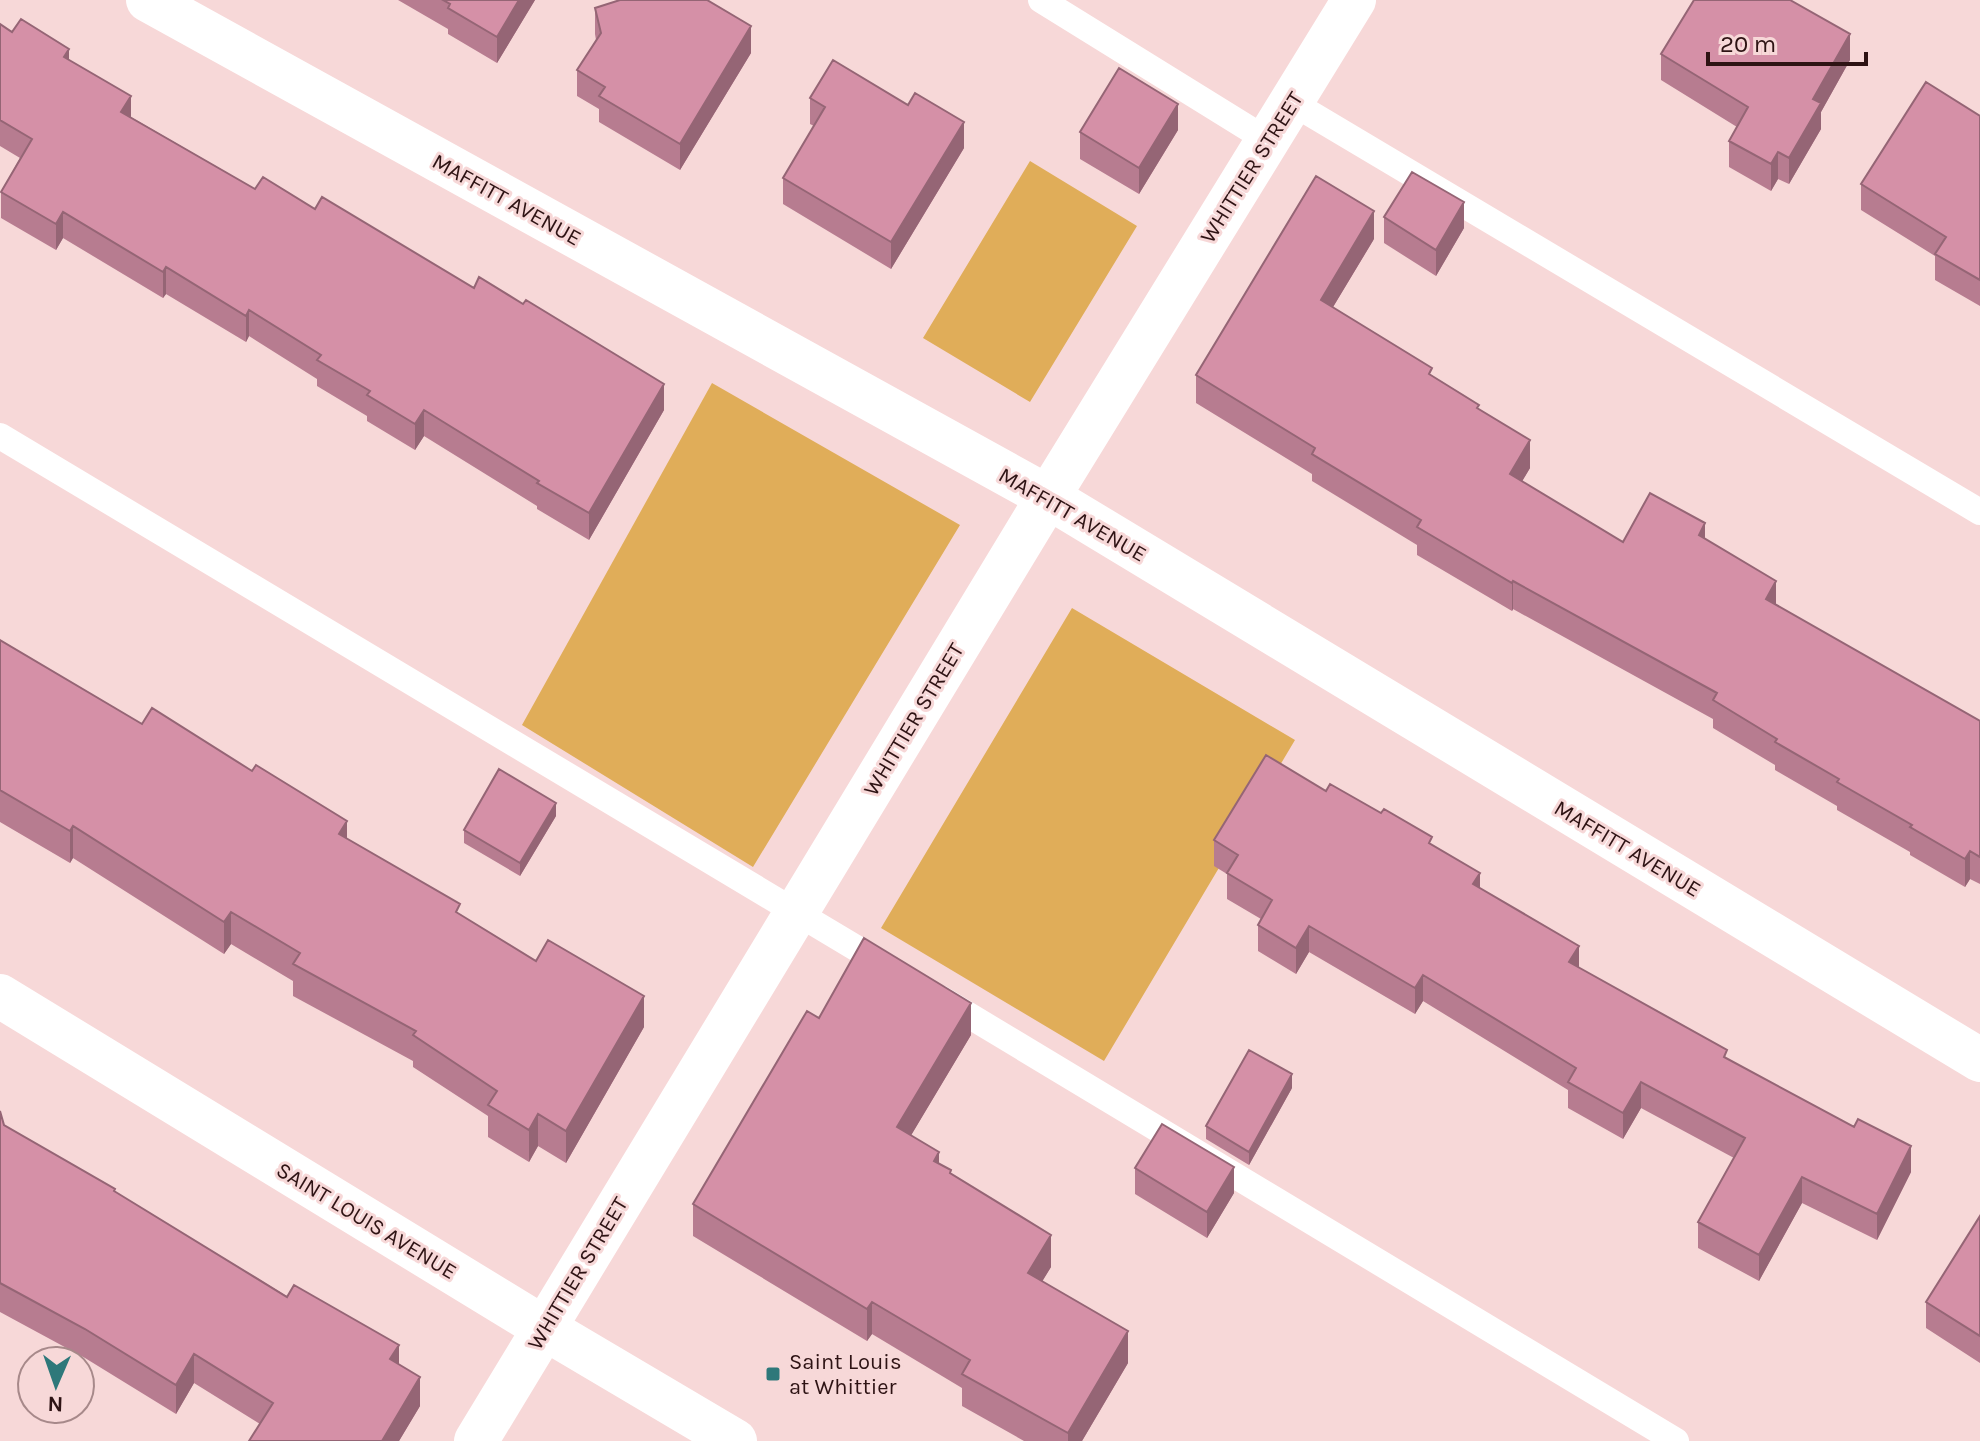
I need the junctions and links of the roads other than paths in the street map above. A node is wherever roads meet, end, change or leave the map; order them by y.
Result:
1 (148, 0) edge
2 (1041, 0) edge
3 (1354, 0) edge
4 (1291, 102) junction
5 (1267, 140) junction
6 (0, 436) edge
7 (1048, 497) junction
8 (1980, 512) edge
9 (797, 911) junction
10 (0, 996) edge
11 (1980, 1060) edge
12 (544, 1328) junction
13 (476, 1441) edge
14 (735, 1441) edge
15 (1676, 1441) edge

1 - 7 street, MAFFITT AVENUE
2 - 5 lane
3 - 4 street, WHITTIER STREET
4 - 5 street, WHITTIER STREET
4 - 8 lane
5 - 7 street, WHITTIER STREET
6 - 9 lane
7 - 9 street, WHITTIER STREET
7 - 11 street, MAFFITT AVENUE
9 - 12 street, WHITTIER STREET
9 - 15 lane
10 - 12 street, SAINT LOUIS AVENUE
12 - 13 street, WHITTIER STREET
12 - 14 street, SAINT LOUIS AVENUE

